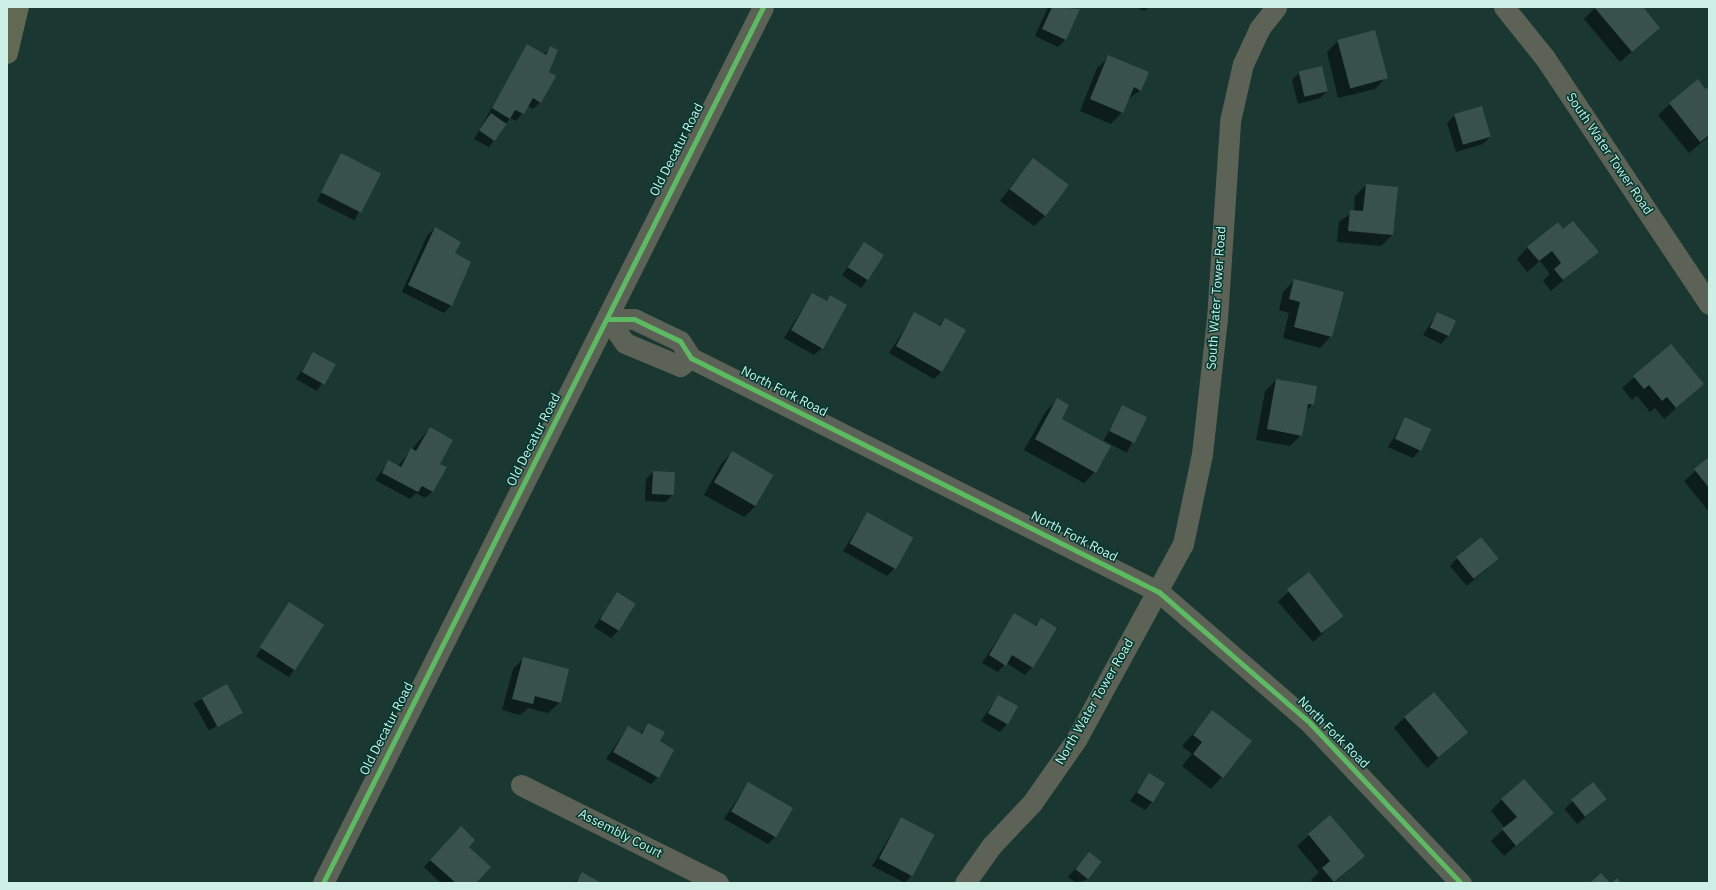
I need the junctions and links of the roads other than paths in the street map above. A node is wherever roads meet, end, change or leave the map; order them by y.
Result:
1 (18, 7) edge
2 (763, 7) edge
3 (1276, 7) edge
4 (1504, 7) edge
5 (7, 53) edge
6 (1709, 304) edge
7 (608, 319) junction
8 (1159, 592) junction
9 (521, 785) dead end
10 (323, 883) edge
11 (718, 883) edge
12 (965, 883) edge
13 (1461, 883) edge

1 - 5 main road
2 - 7 street, Old Decatur Road
3 - 8 street, South Water Tower Road
4 - 6 street, South Water Tower Road
7 - 8 street, North Fork Road
7 - 10 street, Old Decatur Road
8 - 12 street, North Water Tower Road
8 - 13 street, North Fork Road
9 - 11 street, Assembly Court

